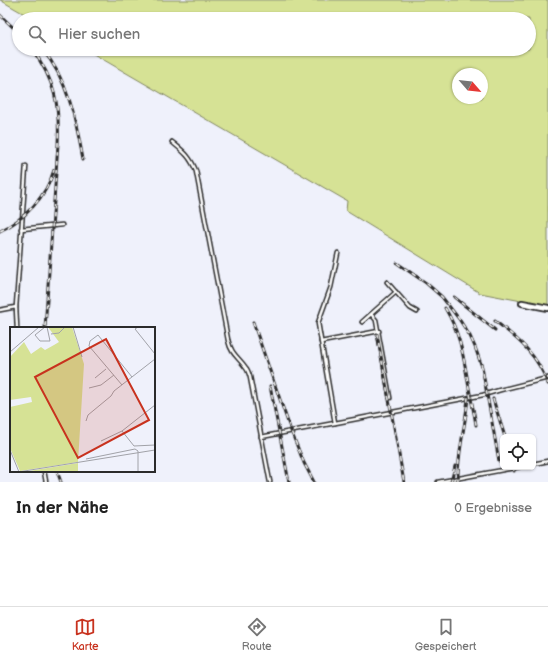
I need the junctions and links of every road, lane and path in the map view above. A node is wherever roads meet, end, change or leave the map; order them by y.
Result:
1 (172, 142) dead end
2 (26, 166) dead end
3 (62, 225) dead end
4 (21, 229) junction
5 (338, 253) dead end
6 (387, 282) dead end
7 (396, 292) junction
8 (522, 304) dead end
9 (16, 307) junction
10 (548, 308) edge
11 (0, 310) edge
12 (417, 312) dead end
13 (370, 314) junction
14 (362, 322) dead end
15 (17, 327) edge
16 (379, 332) junction
17 (322, 342) junction
18 (548, 378) edge
19 (390, 398) dead end
20 (335, 423) junction
21 (261, 437) junction
22 (548, 461) edge
23 (536, 463) edge
24 (503, 470) edge
25 (44, 472) edge
26 (46, 482) edge
27 (270, 482) edge
28 (438, 482) edge

1 - 21 lane
2 - 4 lane
3 - 4 lane
4 - 9 lane
5 - 17 lane
6 - 7 lane
7 - 12 lane
7 - 13 lane
8 - 10 street
9 - 11 lane
9 - 15 lane
13 - 14 lane
13 - 16 lane
16 - 17 lane
16 - 19 lane
17 - 20 lane
18 - 20 lane
20 - 21 lane
21 - 27 lane
22 - 23 lane
24 - 28 lane
25 - 26 lane

